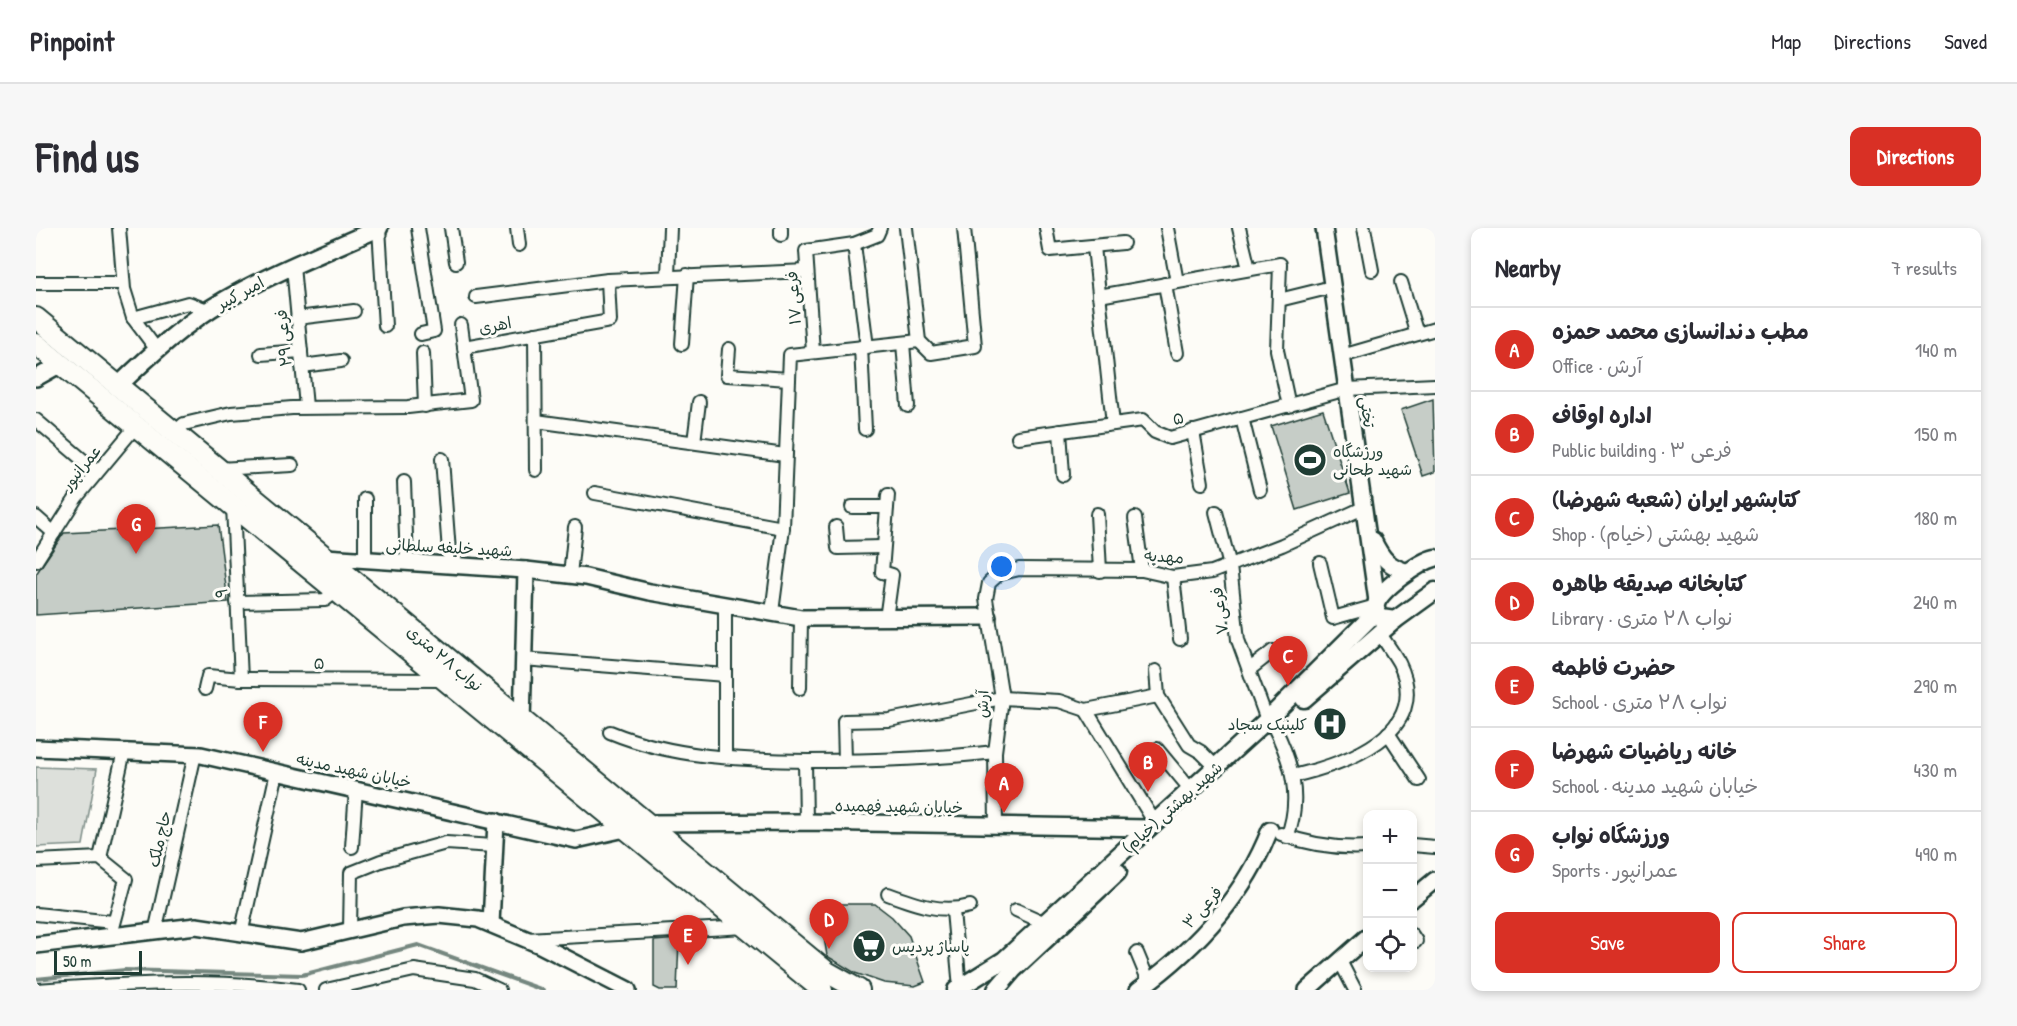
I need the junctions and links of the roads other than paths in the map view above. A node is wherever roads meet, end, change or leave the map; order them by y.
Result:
1 (119, 228) edge
2 (379, 228) edge
3 (418, 228) edge
4 (451, 228) edge
5 (517, 228) edge
6 (669, 228) edge
7 (880, 228) edge
8 (906, 228) edge
9 (964, 228) edge
10 (1047, 228) edge
11 (1167, 228) edge
12 (1239, 228) edge
13 (1325, 228) edge
14 (1364, 228) edge
15 (1123, 243) dead end
16 (854, 244) junction
17 (519, 245) dead end
18 (1094, 247) junction
19 (456, 262) dead end
20 (293, 266) junction
21 (1249, 269) junction
22 (1372, 270) dead end
23 (807, 272) junction
24 (668, 275) junction
25 (687, 275) junction
26 (608, 280) junction
27 (1401, 282) dead end
28 (36, 283) edge
29 (1171, 283) junction
30 (123, 284) junction
31 (1332, 287) junction
32 (1099, 296) junction
33 (476, 297) dead end
34 (1279, 300) junction
35 (210, 310) junction
36 (354, 310) dead end
37 (36, 318) edge
38 (134, 318) junction
39 (297, 318) junction
40 (461, 325) dead end
41 (385, 326) dead end
42 (1435, 329) edge
43 (421, 334) dead end
44 (536, 334) junction
45 (1417, 334) junction
46 (920, 341) junction
47 (903, 343) junction
48 (36, 344) edge
49 (682, 344) dead end
50 (464, 347) junction
51 (864, 347) junction
52 (729, 349) dead end
53 (158, 350) junction
54 (301, 351) junction
55 (813, 352) junction
56 (423, 353) dead end
57 (1177, 353) dead end
58 (261, 354) dead end
59 (1342, 356) junction
60 (341, 361) dead end
61 (61, 364) junction
62 (302, 366) junction
63 (36, 378) edge
64 (789, 379) junction
65 (1435, 385) edge
66 (117, 387) junction
67 (1347, 389) junction
68 (699, 402) dead end
69 (425, 406) junction
70 (908, 406) dead end
71 (1289, 406) junction
72 (306, 407) junction
73 (1242, 418) junction
74 (36, 420) edge
75 (536, 422) junction
76 (1113, 424) junction
77 (136, 426) junction
78 (865, 429) dead end
79 (1060, 431) junction
80 (1193, 431) junction
81 (174, 433) junction
82 (1018, 436) dead end
83 (694, 442) junction
84 (785, 455) junction
85 (442, 459) dead end
86 (292, 465) dead end
87 (218, 470) junction
88 (536, 470) dead end
89 (97, 472) junction
90 (1063, 475) dead end
91 (404, 482) dead end
92 (1202, 483) dead end
93 (1260, 490) dead end
94 (595, 493) dead end
95 (365, 499) dead end
96 (233, 506) junction
97 (852, 507) dead end
98 (1363, 508) junction
99 (1216, 512) dead end
100 (1097, 514) dead end
101 (36, 517) edge
102 (1135, 518) dead end
103 (575, 527) dead end
104 (836, 527) dead end
105 (783, 528) junction
106 (1368, 530) junction
107 (52, 536) junction
108 (36, 540) edge
109 (882, 547) junction
110 (326, 558) junction
111 (1435, 558) edge
112 (365, 560) junction
113 (36, 561) edge
114 (407, 562) junction
115 (1320, 563) dead end
116 (450, 565) junction
117 (1230, 566) junction
118 (526, 570) junction
119 (1142, 570) junction
120 (1100, 572) junction
121 (1409, 572) junction
122 (570, 575) junction
123 (1173, 577) junction
124 (989, 584) joint
125 (336, 591) junction
126 (1431, 599) edge
127 (237, 602) junction
128 (726, 605) junction
129 (1377, 606) junction
130 (772, 612) junction
131 (988, 617) junction
132 (801, 618) junction
133 (886, 619) junction
134 (1395, 620) junction
135 (1378, 632) junction
136 (1180, 639) dead end
137 (1273, 651) dead end
138 (524, 659) junction
139 (1250, 669) junction
140 (1156, 671) dead end
141 (725, 675) junction
142 (241, 679) junction
143 (444, 680) junction
144 (800, 688) dead end
145 (205, 690) dead end
146 (1158, 696) junction
147 (1002, 698) junction
148 (1086, 710) junction
149 (522, 722) junction
150 (1271, 723) junction
151 (610, 732) dead end
152 (1388, 733) junction
153 (36, 748) edge
154 (1157, 749) dead end
155 (124, 751) junction
156 (994, 752) junction
157 (195, 754) junction
158 (725, 757) junction
159 (805, 761) junction
160 (845, 761) junction
161 (1216, 767) junction
162 (277, 772) junction
163 (1293, 776) junction
164 (1419, 780) dead end
165 (356, 789) junction
166 (1191, 790) junction
167 (496, 821) junction
168 (806, 822) junction
169 (648, 823) junction
170 (1152, 825) junction
171 (996, 826) junction
172 (1109, 827) junction
173 (625, 829) junction
174 (1269, 830) joint
175 (1287, 837) junction
176 (1417, 845) edge
177 (494, 846) junction
178 (352, 847) dead end
179 (1435, 847) edge
180 (1363, 848) edge
181 (1124, 850) junction
182 (100, 858) junction
183 (36, 861) edge
184 (1435, 880) edge
185 (888, 894) dead end
186 (1417, 896) edge
187 (970, 906) dead end
188 (1016, 910) dead end
189 (953, 911) junction
190 (36, 914) edge
191 (1045, 923) junction
192 (491, 924) junction
193 (747, 927) junction
194 (112, 929) junction
195 (242, 930) junction
196 (350, 930) junction
197 (155, 932) junction
198 (525, 939) junction
199 (1363, 940) edge
200 (36, 945) edge
201 (1137, 953) dead end
202 (1340, 961) junction
203 (1143, 986) edge
204 (852, 988) edge
205 (958, 989) edge
206 (36, 990) edge
207 (298, 990) edge
208 (326, 990) edge
209 (499, 990) edge
210 (628, 990) edge
211 (822, 990) edge
212 (996, 990) edge
213 (1307, 990) edge
214 (1355, 990) edge

1 - 30 street
2 - 20 main road, امیر کبیر
2 - 41 street
3 - 43 street
4 - 19 street
5 - 17 street
6 - 24 street
7 - 16 street, فرعی ۱۷
8 - 46 street
9 - 46 street
10 - 18 street
11 - 29 street
12 - 21 street
13 - 31 street, تختی
14 - 22 street
15 - 18 street
16 - 23 street, فرعی ۱۷
16 - 51 street
18 - 32 street
20 - 35 main road, امیر کبیر
20 - 39 street, فرعی ۲۹
21 - 29 street
21 - 34 street
23 - 25 street
23 - 55 street, فرعی ۱۷
24 - 25 street
24 - 26 street
25 - 49 street
26 - 33 street
26 - 44 street, اهری
27 - 45 street
28 - 30 street
29 - 32 street
29 - 57 street
30 - 38 street
31 - 34 street
31 - 59 street, تختی
32 - 76 street
34 - 71 street
35 - 38 street
35 - 53 main road, امیر کبیر
36 - 39 street
37 - 66 main road, نواب ۲۸ متری
38 - 53 street
39 - 54 street, فرعی ۲۹
40 - 50 street
42 - 45 street
44 - 50 street, اهری
44 - 75 street
45 - 59 street
46 - 47 street
47 - 51 street
47 - 70 street
48 - 61 main road, نواب ۲۸ متری
50 - 69 street, اهری
51 - 55 street
51 - 78 street
52 - 64 street
53 - 66 main road, امیر کبیر
54 - 58 street
54 - 62 street, فرعی ۲۹
55 - 64 street
56 - 69 street
59 - 67 street, تختی
60 - 62 street
61 - 63 street
61 - 77 main road, نواب ۲۸ متری
62 - 72 street, فرعی ۲۹
64 - 84 street
65 - 67 street, ۵
66 - 81 main road, نواب ۲۸ متری
67 - 71 street, ۵
67 - 98 street, تختی
68 - 83 street
69 - 72 street, اهری
71 - 73 street, ۵
72 - 81 street, اهری
73 - 80 street, ۵
73 - 93 street
74 - 89 street
75 - 83 street
75 - 88 street
76 - 79 street, ۵
76 - 80 street, ۵
77 - 89 street, عمرانپور
77 - 96 main road, نواب ۲۸ متری
79 - 82 street, ۵
79 - 90 street
80 - 92 street
81 - 87 main road, نواب ۲۸ متری
83 - 84 street
84 - 105 street
85 - 116 street
86 - 87 street
87 - 110 main road, نواب ۲۸ متری
89 - 107 street, عمرانپور
91 - 114 street
94 - 105 street
95 - 112 street
96 - 125 main road, نواب ۲۸ متری
96 - 127 street, ۹
97 - 109 street
98 - 106 street, تختی
98 - 117 street, مهدیه
99 - 117 street, فرعی ۷
100 - 120 street
101 - 107 street
102 - 119 street
103 - 122 street
104 - 109 street
105 - 130 street
106 - 121 street
106 - 129 street, تختی
107 - 108 street
107 - 113 street, عمرانپور
109 - 133 street
110 - 112 street, شهید خلیفه سلطانی
110 - 149 main road, نواب ۲۸ متری
111 - 121 main road, شهید بهشتی (خیام)
112 - 114 street, شهید خلیفه سلطانی
114 - 116 street, شهید خلیفه سلطانی
115 - 129 street
116 - 118 street, شهید خلیفه سلطانی
117 - 123 street, مهدیه
117 - 139 street, فرعی ۷
118 - 122 street
118 - 138 street, شهید خلیفه سلطانی
119 - 120 street, مهدیه
119 - 123 street, مهدیه
120 - 124 street, مهدیه
121 - 129 main road, شهید بهشتی (خیام)
122 - 128 street
123 - 136 street
124 - 131 street, آرش
125 - 127 street
125 - 143 main road, نواب ۲۸ متری
126 - 134 main road, شهید بهشتی (خیام)
127 - 142 street, ۹
128 - 130 street
128 - 141 street
129 - 134 main road
129 - 150 main road, شهید بهشتی (خیام)
130 - 132 street
131 - 133 street
131 - 147 street, آرش
132 - 133 street
132 - 144 street
134 - 135 main road, شهید بهشتی (خیام)
135 - 150 main road, شهید بهشتی (خیام)
135 - 152 street
137 - 139 street
138 - 141 street
138 - 149 street, شهید خلیفه سلطانی
139 - 150 street, فرعی ۷
140 - 146 street
141 - 158 street
142 - 143 street, ۵
142 - 145 street, ۵
143 - 173 main road, نواب ۲۸ متری
146 - 148 street
146 - 161 street
147 - 148 street
147 - 156 street, آرش
147 - 160 street
148 - 170 street
149 - 169 main road, نواب ۲۸ متری
150 - 161 main road, شهید بهشتی (خیام)
150 - 163 street, فرعی ۷
150 - 212 main road, شهید بهشتی (خیام)
151 - 158 street
152 - 163 street
152 - 164 street
153 - 155 street, خیابان شهید مدینه
154 - 166 street
155 - 157 street, خیابان شهید مدینه
155 - 182 street
156 - 160 street
156 - 171 street, آرش
157 - 162 street, خیابان شهید مدینه
157 - 197 street, حاج ملک
158 - 159 street
159 - 160 street
159 - 168 street
161 - 166 main road, شهید بهشتی (خیام)
162 - 165 street, خیابان شهید مدینه
162 - 195 street
163 - 175 street, فرعی ۷
165 - 167 street, خیابان شهید مدینه
165 - 178 street
166 - 170 main road, شهید بهشتی (خیام)
167 - 173 street, خیابان شهید مدینه
167 - 177 street
168 - 169 street, خیابان شهید فهمیده
168 - 171 street, خیابان شهید فهمیده
169 - 204 main road, نواب ۲۸ متری
170 - 172 street, خیابان شهید فهمیده
170 - 181 main road, شهید بهشتی (خیام)
171 - 172 street, خیابان شهید فهمیده
172 - 181 street
173 - 193 main road, نواب ۲۸ متری
174 - 175 street
174 - 203 street, فرعی ۳
175 - 180 street
176 - 179 street
177 - 192 street
177 - 196 street
181 - 191 main road, شهید بهشتی (خیام)
182 - 183 street
182 - 194 street
184 - 186 street
185 - 189 street
187 - 189 street
188 - 191 street
189 - 205 street
190 - 194 street
191 - 205 main road, شهید بهشتی (خیام)
192 - 196 street
192 - 198 street
193 - 198 street
193 - 211 main road, نواب ۲۸ متری
194 - 197 street
194 - 200 street
195 - 196 street
195 - 197 street
198 - 210 street
199 - 202 street
201 - 203 street
202 - 213 street
202 - 214 street
206 - 207 street
208 - 209 street

